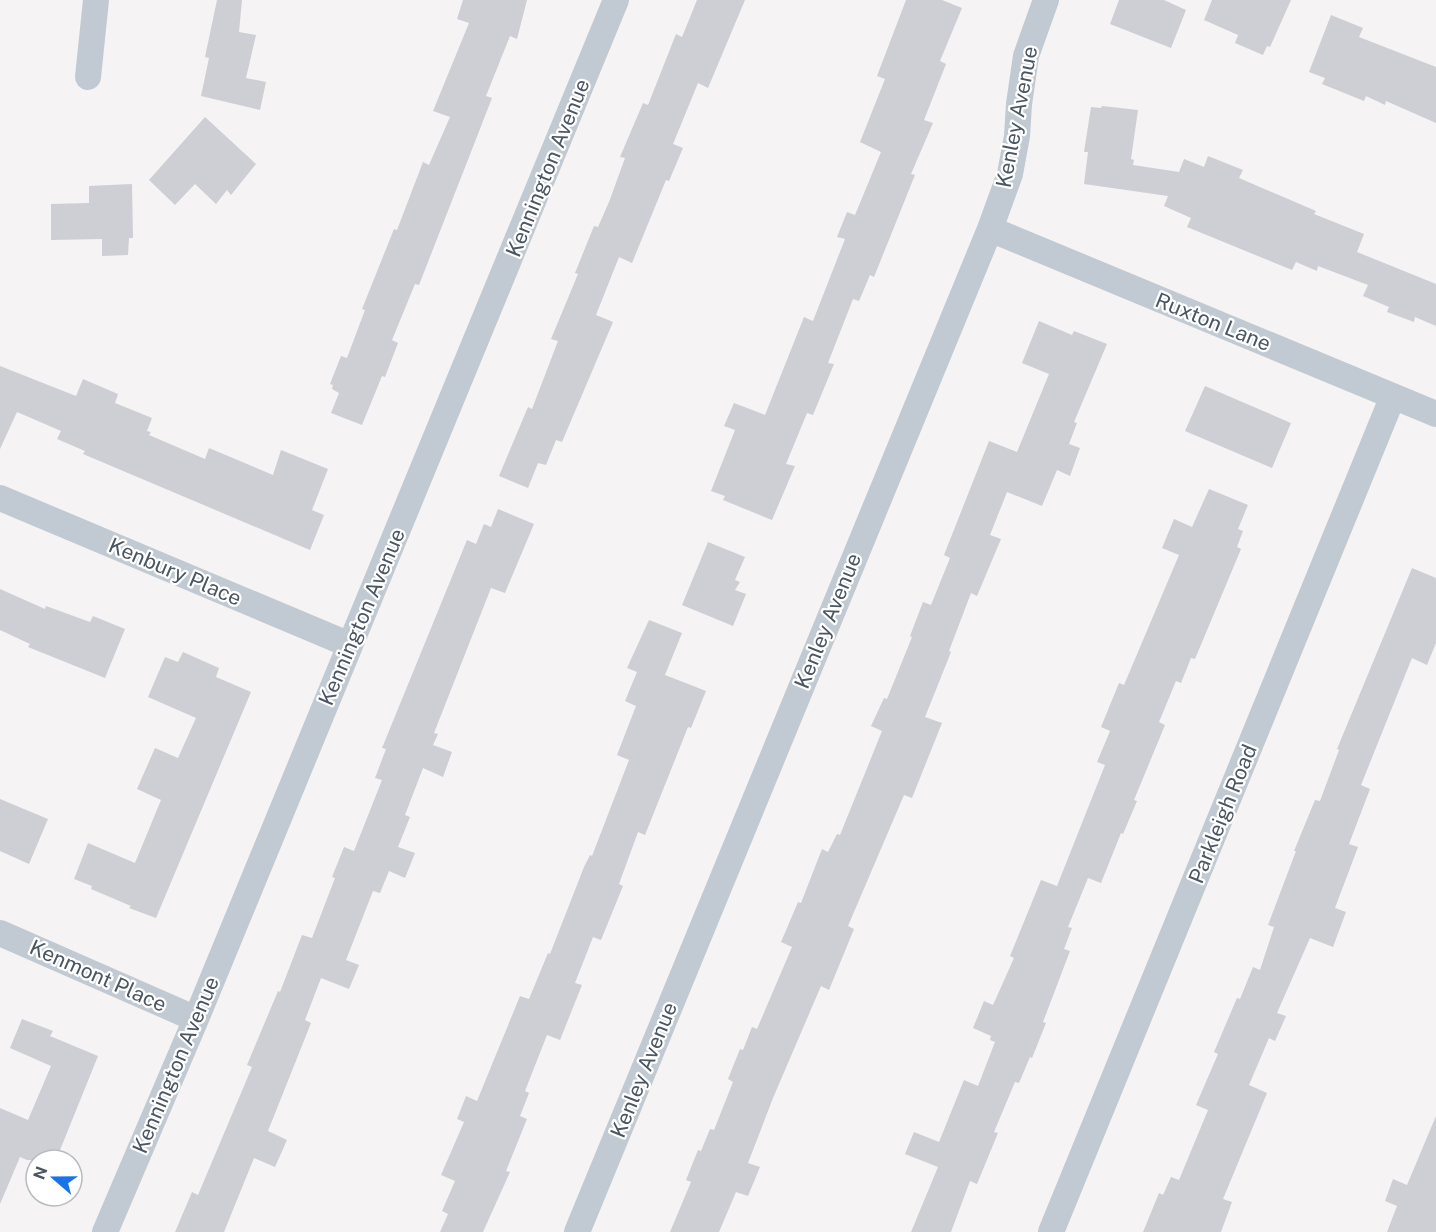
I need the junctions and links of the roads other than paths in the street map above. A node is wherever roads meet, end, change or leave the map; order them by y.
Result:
1 (96, 0) edge
2 (616, 0) edge
3 (1046, 0) edge
4 (88, 77) dead end
5 (990, 229) junction
6 (1393, 396) junction
7 (1436, 414) edge
8 (0, 498) edge
9 (350, 645) junction
10 (0, 933) edge
11 (196, 1019) junction
12 (105, 1232) edge
13 (577, 1232) edge
14 (1051, 1232) edge

1 - 4 street
2 - 9 street, Kennington Avenue
3 - 5 street, Kenley Avenue
5 - 6 street, Ruxton Lane
5 - 13 street, Kenley Avenue
6 - 7 street, Ruxton Lane
6 - 14 street, Parkleigh Road
8 - 9 street, Kenbury Place
9 - 11 street, Kennington Avenue
10 - 11 street, Kenmont Place
11 - 12 street, Kennington Avenue

